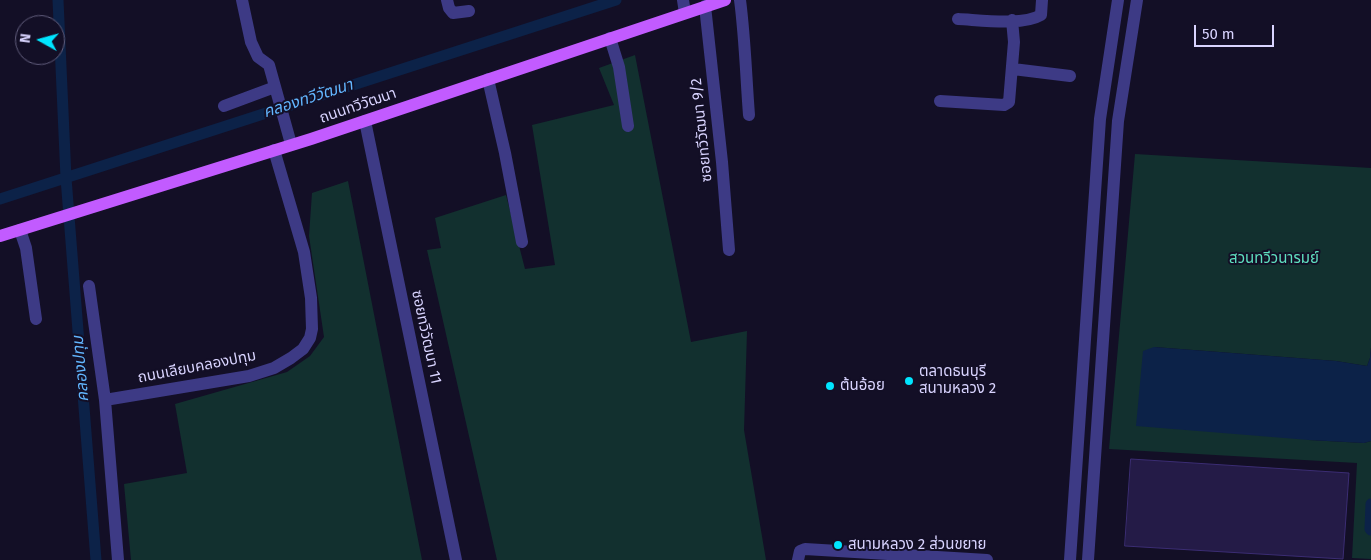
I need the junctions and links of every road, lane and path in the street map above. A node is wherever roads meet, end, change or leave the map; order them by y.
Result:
1 (242, 0) edge
2 (447, 0) edge
3 (683, 0) edge
4 (725, 0) edge
5 (740, 0) edge
6 (1042, 0) edge
7 (1118, 0) edge
8 (1137, 0) edge
9 (705, 6) junction
10 (468, 11) dead end
11 (685, 13) junction
12 (958, 19) dead end
13 (1012, 20) junction
14 (610, 38) junction
15 (1013, 69) junction
16 (1070, 76) dead end
17 (488, 79) junction
18 (275, 88) junction
19 (940, 101) dead end
20 (224, 106) dead end
21 (749, 115) dead end
22 (365, 121) junction
23 (628, 126) dead end
24 (291, 144) junction
25 (274, 150) junction
26 (20, 230) junction
27 (0, 236) edge
28 (522, 242) dead end
29 (729, 250) dead end
30 (89, 286) dead end
31 (36, 320) dead end
32 (105, 400) junction
33 (118, 560) edge
34 (456, 560) edge
35 (798, 560) edge
36 (986, 560) edge
37 (1070, 560) edge
38 (1088, 560) edge

1 - 18 street
2 - 10 street
3 - 11 street
4 - 9 main road, ถนนทวีวัฒนา
5 - 21 street
6 - 13 street
7 - 37 street
8 - 38 street
9 - 11 main road, ถนนทวีวัฒนา
9 - 29 street, ซอยทวีวัฒนา 9/2
11 - 14 main road, ถนนทวีวัฒนา
12 - 13 street
13 - 15 street
14 - 17 main road, ถนนทวีวัฒนา
14 - 23 street
15 - 16 street
15 - 19 street
17 - 22 main road, ถนนทวีวัฒนา
17 - 28 street
18 - 20 street
18 - 24 street
22 - 24 main road, ถนนทวีวัฒนา
22 - 34 street, ซอยทวีวัฒนา 11
24 - 25 main road, ถนนทวีวัฒนา
25 - 26 main road, ถนนทวีวัฒนา
25 - 32 street, ถนนเลียบคลองปทุม
26 - 27 main road, ถนนทวีวัฒนา
26 - 31 street
30 - 32 street
32 - 33 street
35 - 36 street

